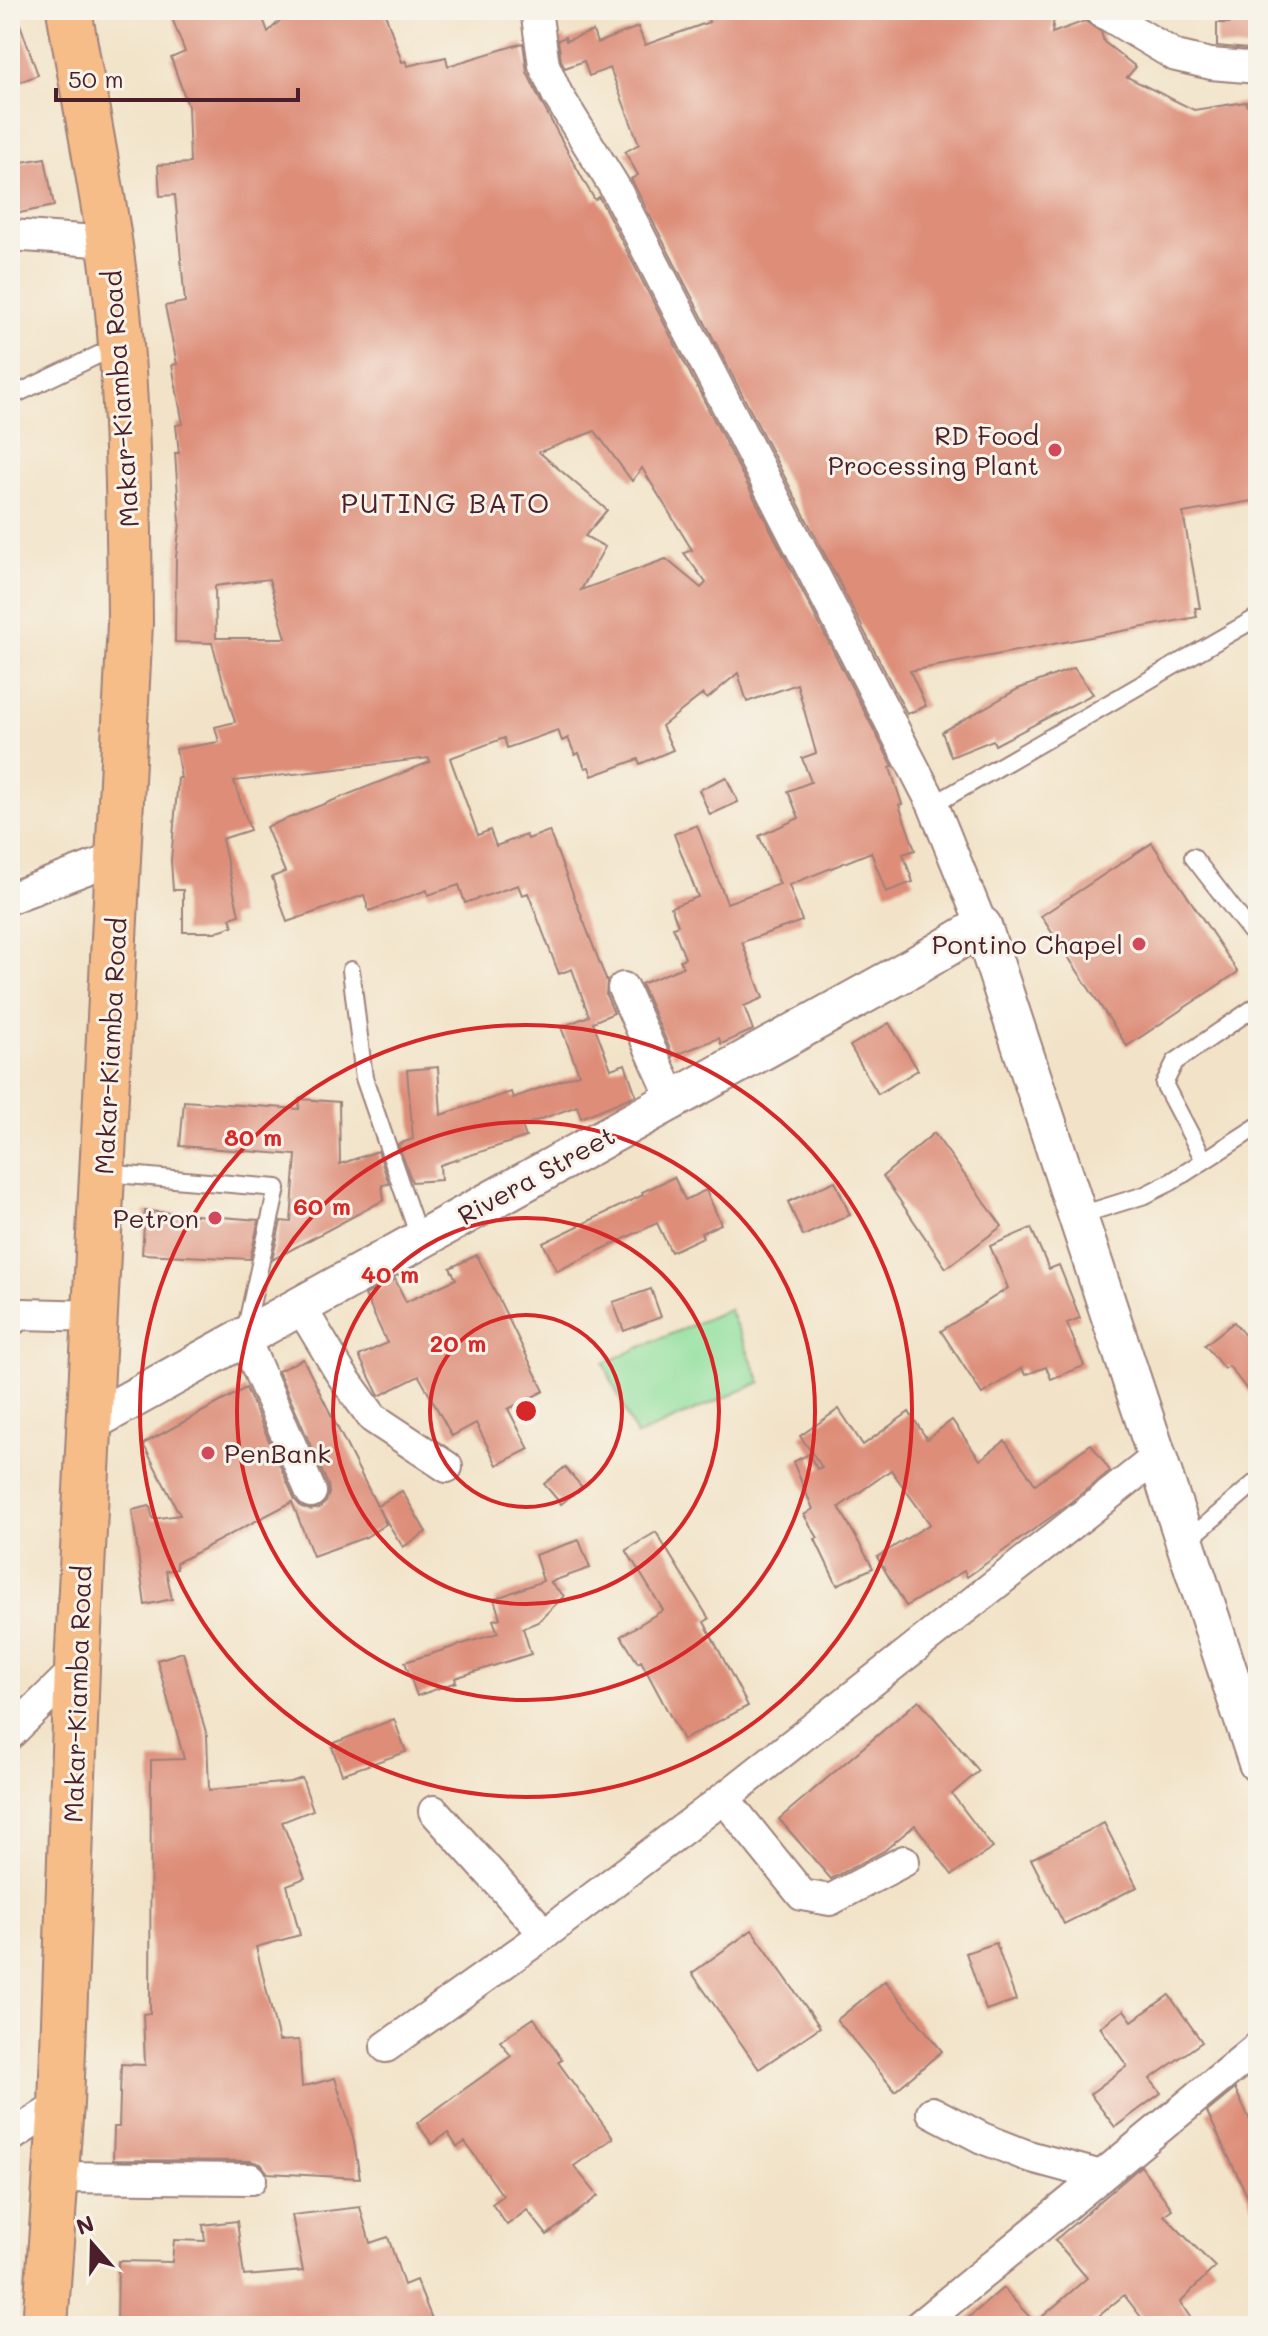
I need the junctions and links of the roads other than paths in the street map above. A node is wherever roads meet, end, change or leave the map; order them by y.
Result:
1 (69, 10) edge
2 (537, 10) edge
3 (1099, 10) edge
4 (1258, 68) edge
5 (10, 235) edge
6 (110, 242) junction
7 (120, 344) junction
8 (10, 397) edge
9 (1258, 617) edge
10 (933, 805) junction
11 (118, 857) junction
12 (1193, 857) dead end
13 (10, 898) edge
14 (982, 926) junction
15 (1258, 941) edge
16 (351, 970) dead end
17 (623, 988) dead end
18 (1258, 1005) edge
19 (673, 1100) junction
20 (1258, 1126) edge
21 (1204, 1160) junction
22 (103, 1173) junction
23 (1077, 1216) junction
24 (420, 1240) junction
25 (300, 1306) junction
26 (14, 1315) edge
27 (97, 1316) junction
28 (244, 1337) junction
29 (89, 1423) junction
30 (1157, 1457) junction
31 (447, 1467) dead end
32 (1258, 1480) edge
33 (311, 1492) dead end
34 (1185, 1543) junction
35 (77, 1668) junction
36 (10, 1734) edge
37 (1258, 1763) edge
38 (724, 1798) junction
39 (434, 1811) dead end
40 (904, 1861) dead end
41 (545, 1934) junction
42 (386, 2047) dead end
43 (1258, 2047) edge
44 (61, 2104) junction
45 (932, 2112) dead end
46 (10, 2137) edge
47 (1101, 2176) junction
48 (55, 2177) junction
49 (251, 2179) dead end
50 (45, 2326) edge
51 (919, 2326) edge

1 - 6 main road, Makar-Kiamba Road
2 - 10 street
3 - 4 street
5 - 6 street
6 - 7 main road, Makar-Kiamba Road
7 - 8 lane
7 - 11 main road, Makar-Kiamba Road
9 - 10 lane
10 - 14 street
11 - 13 street
11 - 22 main road, Makar-Kiamba Road
12 - 15 lane
14 - 19 street, Rivera Street
14 - 23 street
16 - 24 lane
17 - 19 street
18 - 21 lane
19 - 24 street, Rivera Street
20 - 21 lane
21 - 23 lane
22 - 27 main road, Makar-Kiamba Road
22 - 28 lane
23 - 30 street
24 - 25 street, Rivera Street
25 - 28 street, Rivera Street
25 - 31 street
26 - 27 street
27 - 29 main road, Makar-Kiamba Road
28 - 29 street, Rivera Street
28 - 33 street
29 - 35 main road, Makar-Kiamba Road
30 - 34 street
30 - 38 street
32 - 34 lane
34 - 37 street
35 - 36 street
35 - 44 main road, Makar-Kiamba Road
38 - 40 street
38 - 41 street
39 - 41 street
41 - 42 street
43 - 47 street
44 - 46 street
44 - 48 main road, Makar-Kiamba Road
45 - 47 street
47 - 51 street
48 - 49 street
48 - 50 main road, Makar-Kiamba Road

